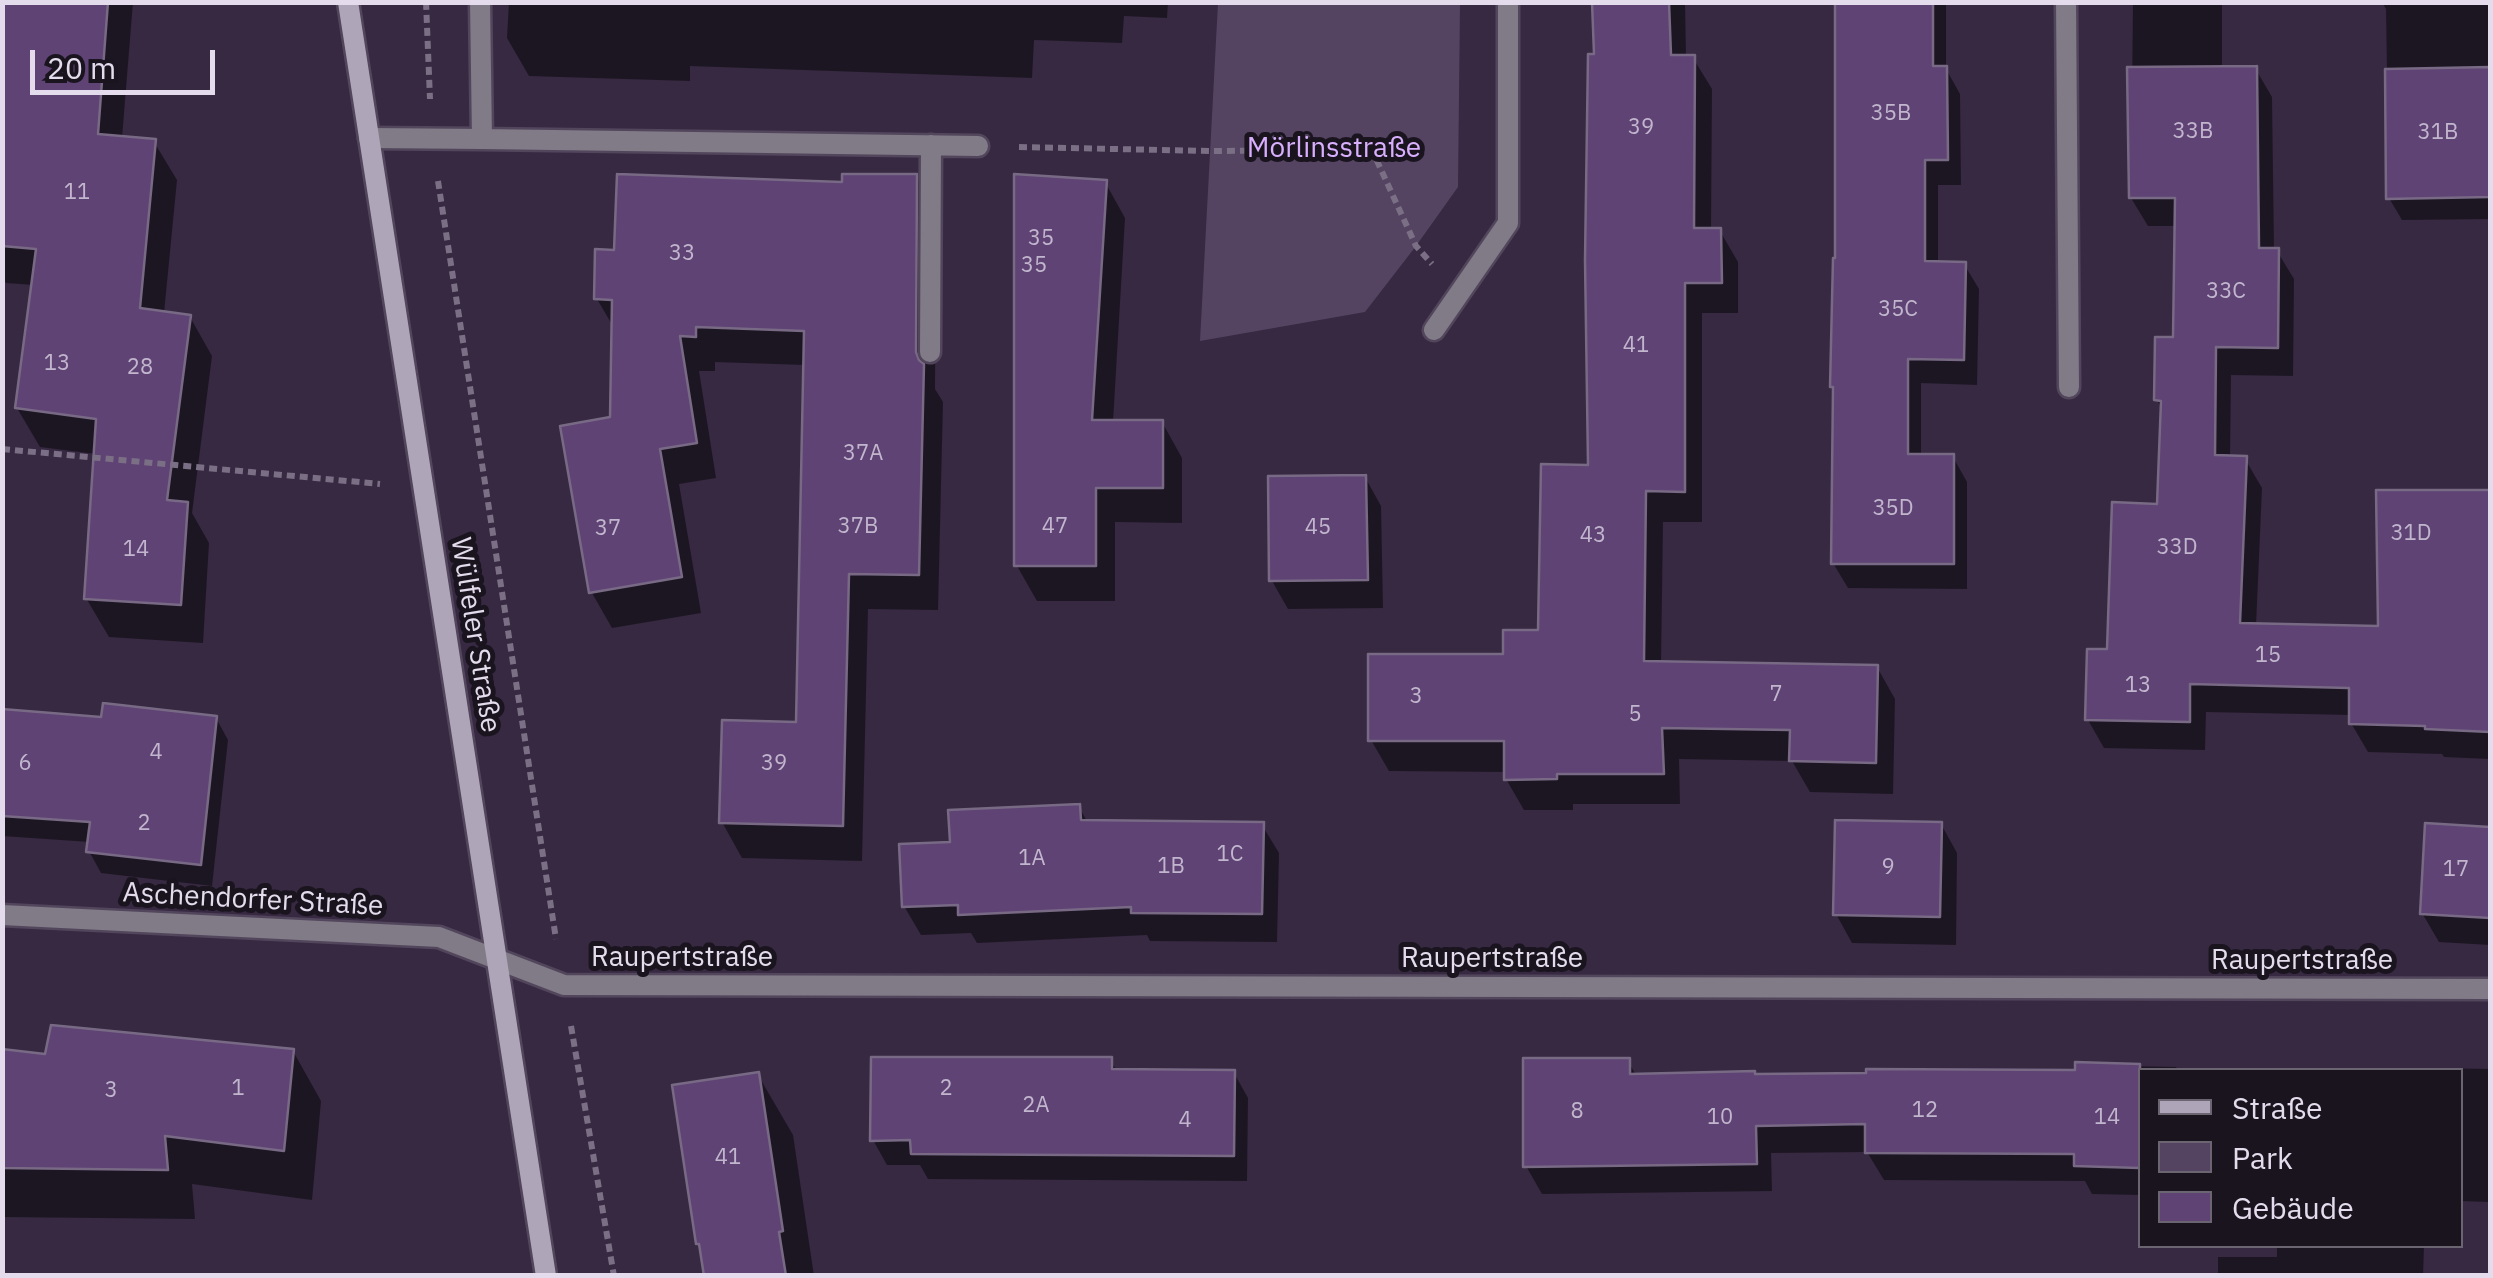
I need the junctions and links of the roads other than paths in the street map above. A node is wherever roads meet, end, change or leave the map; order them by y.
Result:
1 (348, 2) edge
2 (480, 2) edge
3 (1508, 2) edge
4 (2066, 2) edge
5 (369, 138) junction
6 (482, 139) junction
7 (931, 144) junction
8 (978, 146) road end
9 (1434, 330) dead end
10 (930, 352) dead end
11 (2069, 387) dead end
12 (2, 915) edge
13 (497, 961) junction
14 (2490, 989) edge
15 (546, 1276) edge

1 - 5 main road, Wülfeler Straße
2 - 6 street
3 - 9 street
4 - 11 street
5 - 6 street
5 - 13 main road, Wülfeler Straße
6 - 7 street
7 - 8 street
7 - 10 street
12 - 13 street, Aschendorfer Straße
13 - 14 street, Raupertstraße
13 - 15 main road, Wülfeler Straße

